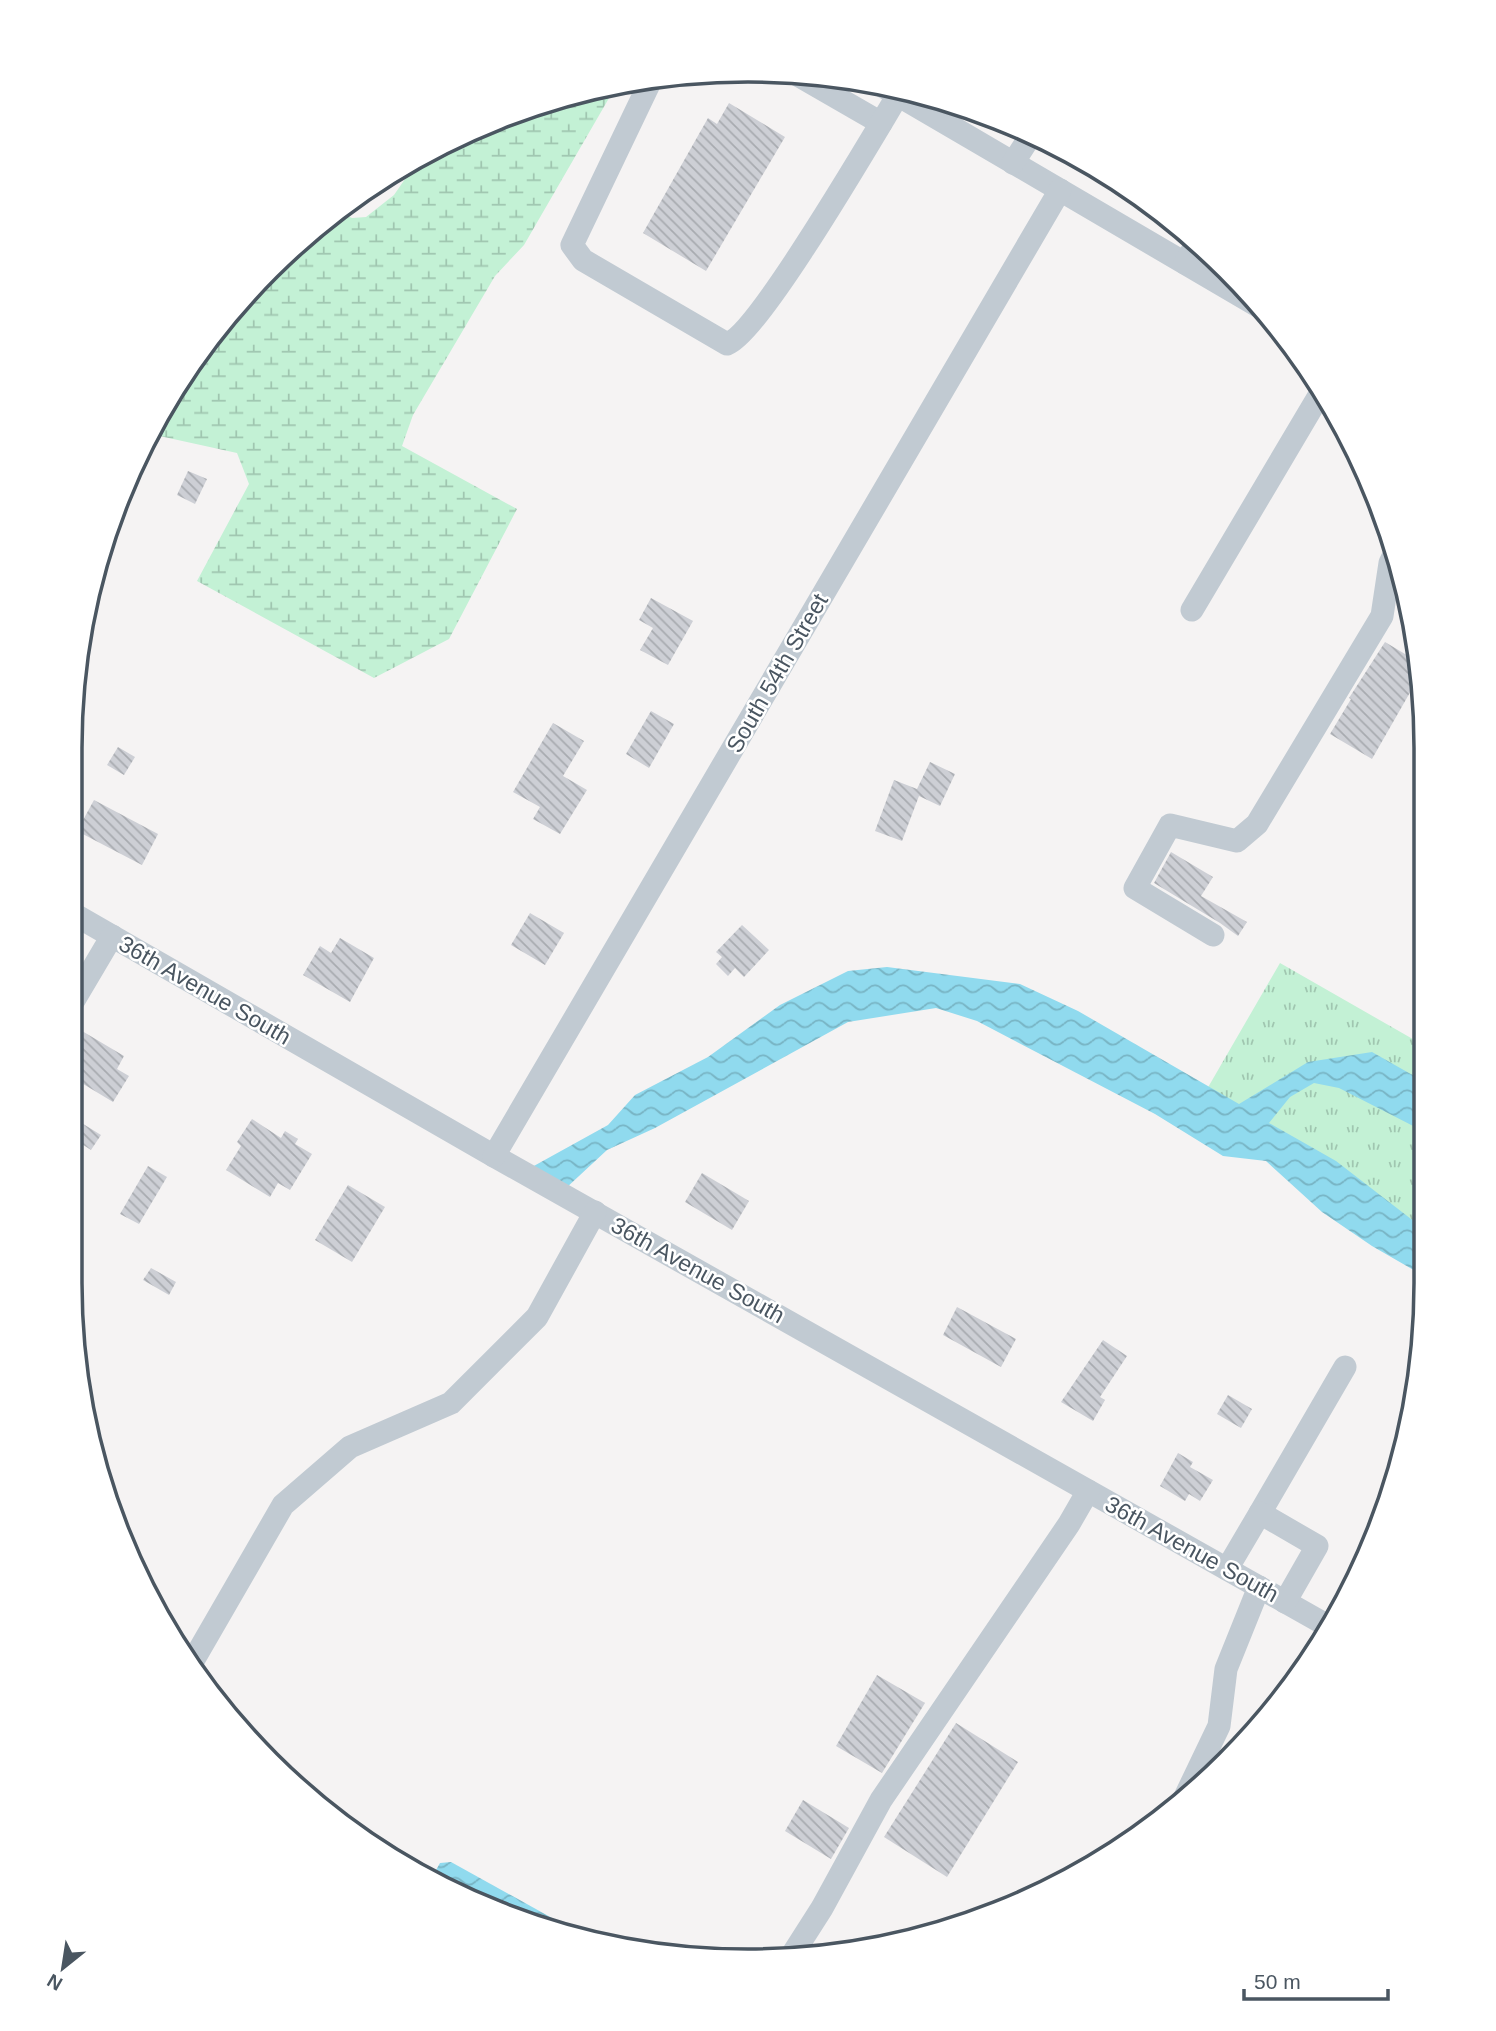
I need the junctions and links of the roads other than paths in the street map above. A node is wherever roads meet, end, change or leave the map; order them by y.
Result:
1 (817, 86) edge
2 (646, 90) edge
3 (899, 100) edge
4 (919, 105) edge
5 (881, 123) junction
6 (1026, 143) edge
7 (1013, 163) junction
8 (1060, 191) junction
9 (1192, 251) edge
10 (1185, 263) junction
11 (1232, 290) edge
12 (1316, 401) edge
13 (1389, 569) edge
14 (1192, 610) dead end
15 (82, 919) edge
16 (1213, 935) dead end
17 (112, 936) junction
18 (82, 987) edge
19 (494, 1156) junction
20 (595, 1212) junction
21 (1345, 1367) dead end
22 (1088, 1491) junction
23 (1260, 1513) junction
24 (1227, 1569) junction
25 (1259, 1587) junction
26 (1285, 1602) junction
27 (1321, 1622) edge
28 (196, 1656) edge
29 (1195, 1777) edge
30 (797, 1946) edge

1 - 5 street
2 - 5 street
3 - 5 street
4 - 7 street
6 - 7 street
7 - 8 street
8 - 10 street
8 - 19 street, South 54th Street
9 - 10 street
10 - 11 street
12 - 14 street
13 - 16 street
15 - 17 street, 36th Avenue South
17 - 18 street
17 - 19 street, 36th Avenue South
19 - 20 street, 36th Avenue South
20 - 22 street, 36th Avenue South
20 - 28 street
21 - 23 street
22 - 24 street, 36th Avenue South
22 - 30 street
23 - 24 street
23 - 26 street
24 - 25 street, 36th Avenue South
25 - 26 street, 36th Avenue South
25 - 29 street
26 - 27 street, 36th Avenue South

